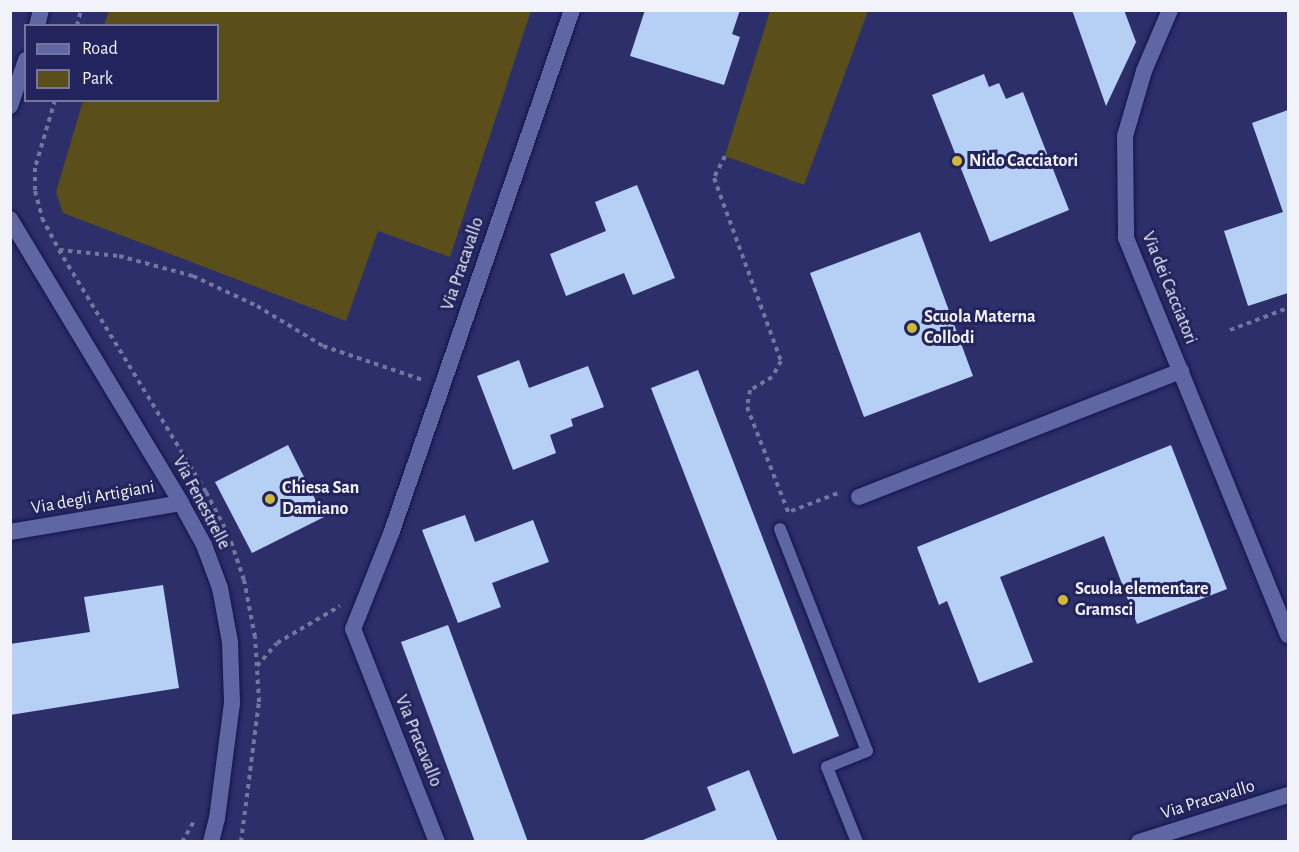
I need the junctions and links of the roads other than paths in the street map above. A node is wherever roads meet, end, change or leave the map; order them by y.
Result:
1 (572, 10) edge
2 (1170, 10) edge
3 (24, 66) edge
4 (10, 106) edge
5 (10, 219) edge
6 (1181, 371) junction
7 (852, 494) road end
8 (182, 503) junction
9 (780, 529) road end
10 (10, 532) edge
11 (1288, 635) edge
12 (1288, 795) edge
13 (211, 842) edge
14 (437, 842) edge
15 (857, 842) edge
16 (1139, 842) edge

1 - 14 street, Via Pracavallo
2 - 6 street, Via dei Cacciatori
3 - 4 street
5 - 8 street, Via Fenestrelle
6 - 7 street, Via dei Cacciatori
6 - 11 street, Via dei Cacciatori
8 - 10 street, Via degli Artigiani
8 - 13 street, Via Fenestrelle
9 - 15 lane
12 - 16 street, Via Pracavallo

